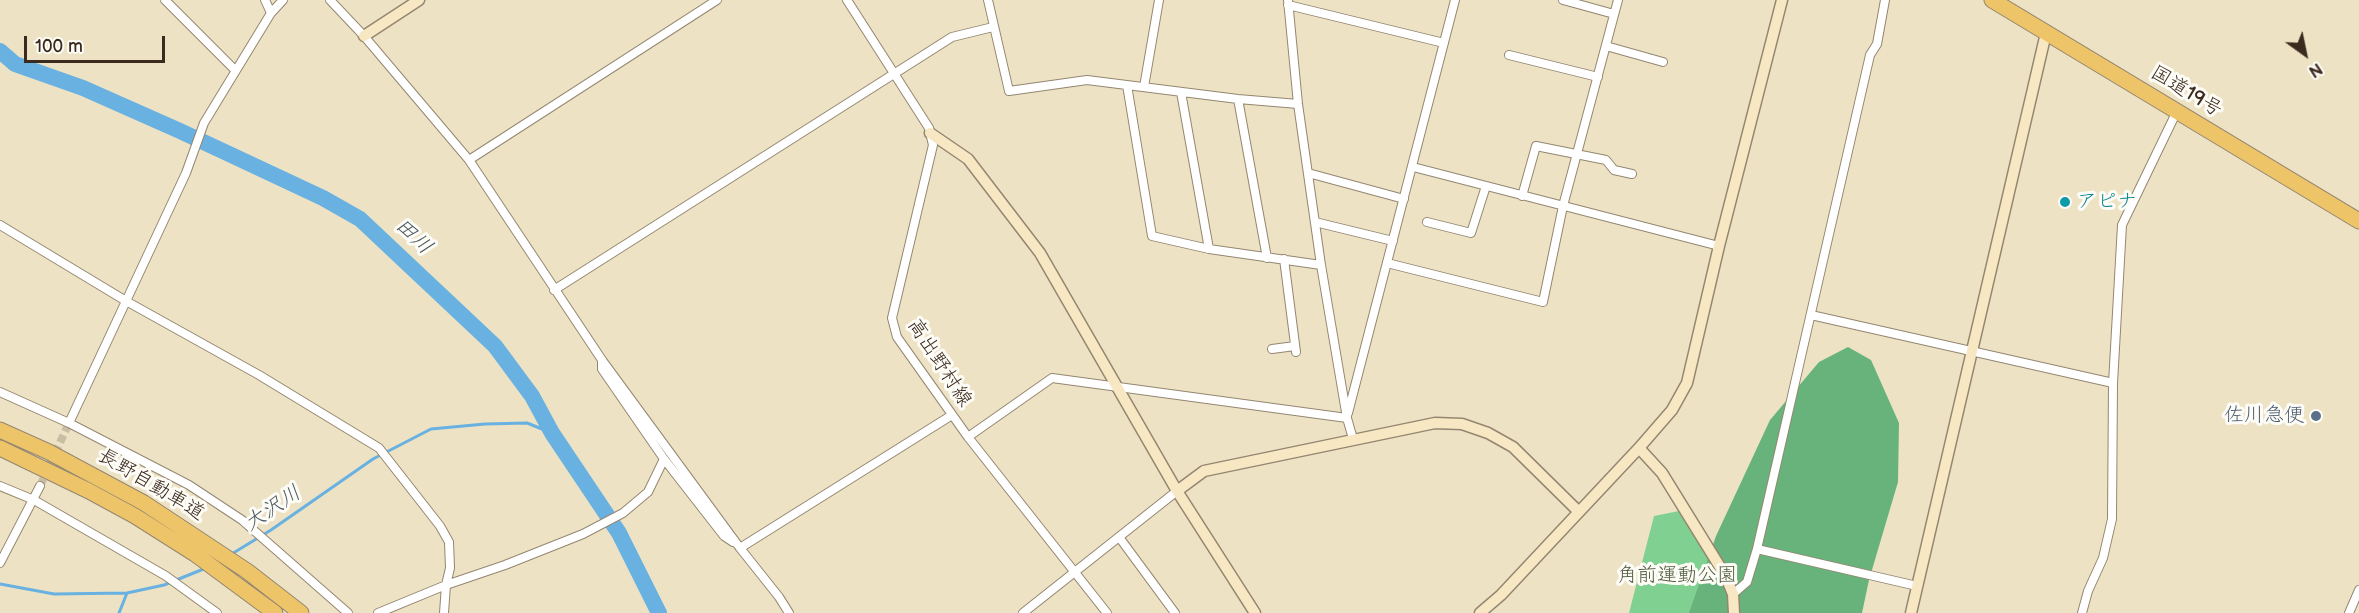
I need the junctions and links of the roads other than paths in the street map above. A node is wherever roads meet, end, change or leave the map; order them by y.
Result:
1 (165, 0) edge
2 (265, 0) edge
3 (283, 0) edge
4 (330, 0) edge
5 (419, 0) edge
6 (717, 0) edge
7 (847, 0) edge
8 (988, 0) edge
9 (1159, 0) edge
10 (1455, 0) edge
11 (1563, 0) edge
12 (1618, 0) edge
13 (1780, 0) edge
14 (1885, 0) edge
15 (1992, 0) edge
16 (1288, 2) edge
17 (271, 13) junction
18 (1614, 14) junction
19 (993, 27) junction
20 (2046, 33) junction
21 (364, 36) junction
22 (1444, 44) junction
23 (1606, 46) junction
24 (1509, 55) dead end
25 (1663, 62) dead end
26 (235, 70) junction
27 (894, 74) junction
28 (1598, 77) junction
29 (1127, 85) junction
30 (1144, 87) junction
31 (1181, 92) junction
32 (1238, 99) junction
33 (1298, 104) junction
34 (2176, 111) junction
35 (930, 133) junction
36 (1578, 154) junction
37 (469, 160) junction
38 (1413, 167) junction
39 (1308, 173) junction
40 (1632, 174) dead end
41 (1486, 186) junction
42 (1522, 196) junction
43 (1404, 199) junction
44 (1563, 207) junction
45 (2359, 221) edge
46 (1315, 222) junction
47 (1427, 222) dead end
48 (0, 225) edge
49 (1393, 241) junction
50 (1719, 246) junction
51 (1209, 249) junction
52 (1267, 258) junction
53 (1284, 260) junction
54 (1387, 263) junction
55 (1321, 265) junction
56 (554, 290) junction
57 (126, 301) junction
58 (1811, 315) junction
59 (1272, 349) dead end
60 (1971, 352) junction
61 (602, 360) junction
62 (2113, 383) junction
63 (1117, 387) junction
64 (0, 392) edge
65 (952, 415) junction
66 (1347, 418) junction
67 (69, 423) junction
68 (0, 430) edge
69 (968, 437) junction
70 (1353, 439) junction
71 (0, 448) edge
72 (1639, 448) junction
73 (664, 459) junction
74 (0, 486) edge
75 (40, 486) tunnel mouth
76 (1178, 491) junction
77 (34, 500) junction
78 (1579, 512) junction
79 (1119, 537) junction
80 (740, 548) junction
81 (1757, 549) junction
82 (0, 563) edge
83 (1074, 572) junction
84 (446, 585) junction
85 (1917, 586) junction
86 (2359, 590) edge
87 (1733, 594) junction
88 (217, 613) edge
89 (275, 613) edge
90 (301, 613) edge
91 (348, 613) edge
92 (378, 613) edge
93 (444, 613) edge
94 (789, 613) edge
95 (1023, 613) edge
96 (1107, 613) edge
97 (1175, 613) edge
98 (1255, 613) edge
99 (1480, 613) edge
100 (1734, 613) edge
101 (1911, 613) edge
102 (2082, 613) edge
103 (2349, 613) edge

1 - 26 street
2 - 17 street
3 - 17 street
4 - 21 street
5 - 21 street
6 - 37 street
7 - 27 street
8 - 19 street
9 - 30 street
10 - 22 street
11 - 18 street
12 - 18 street
13 - 50 street
14 - 58 street
15 - 20 highway, 国道19号
16 - 22 street
16 - 33 street
17 - 26 street
18 - 23 street
19 - 27 street
19 - 29 street
20 - 34 highway, 国道19号
20 - 60 street
21 - 37 street
22 - 38 street
23 - 25 street
23 - 28 street
24 - 28 street
26 - 57 street
27 - 35 street
27 - 56 street
28 - 36 street
29 - 30 street
29 - 51 street
30 - 31 street
31 - 32 street
31 - 51 street
32 - 33 street
32 - 52 street
33 - 39 street
34 - 45 highway, 国道19号
34 - 62 street
35 - 63 street
35 - 65 street, 高出野村線
36 - 40 street
36 - 42 street
36 - 44 street
37 - 56 street
38 - 41 street
38 - 43 street
39 - 43 street
39 - 46 street
41 - 42 street
41 - 47 street
42 - 44 street
43 - 49 street
44 - 50 street
44 - 54 street
46 - 49 street
46 - 55 street
48 - 57 street
49 - 54 street
50 - 72 street
51 - 52 street
52 - 53 street
53 - 55 street
53 - 59 street
54 - 66 street
55 - 66 street
56 - 61 street
57 - 67 street
57 - 84 street
58 - 60 street
58 - 81 street
60 - 62 street
60 - 85 street
61 - 73 street
61 - 80 street
62 - 102 street
63 - 66 street
63 - 69 street
63 - 76 street
64 - 67 street
65 - 69 street, 高出野村線
65 - 80 street
66 - 70 street
67 - 91 street
68 - 90 highway, 長野自動車道
69 - 83 street, 高出野村線
70 - 76 street
70 - 78 street
71 - 89 highway, 長野自動車道
72 - 78 street
72 - 87 street
73 - 80 street
73 - 84 street
74 - 77 street
75 - 77 street
76 - 79 street
76 - 98 street
77 - 82 street
77 - 88 street
78 - 99 street
79 - 83 street
79 - 97 street
80 - 94 street
81 - 85 street
81 - 87 street
83 - 95 street
83 - 96 street, 高出野村線
84 - 92 street
84 - 93 street
85 - 101 street
86 - 103 street
87 - 100 street

